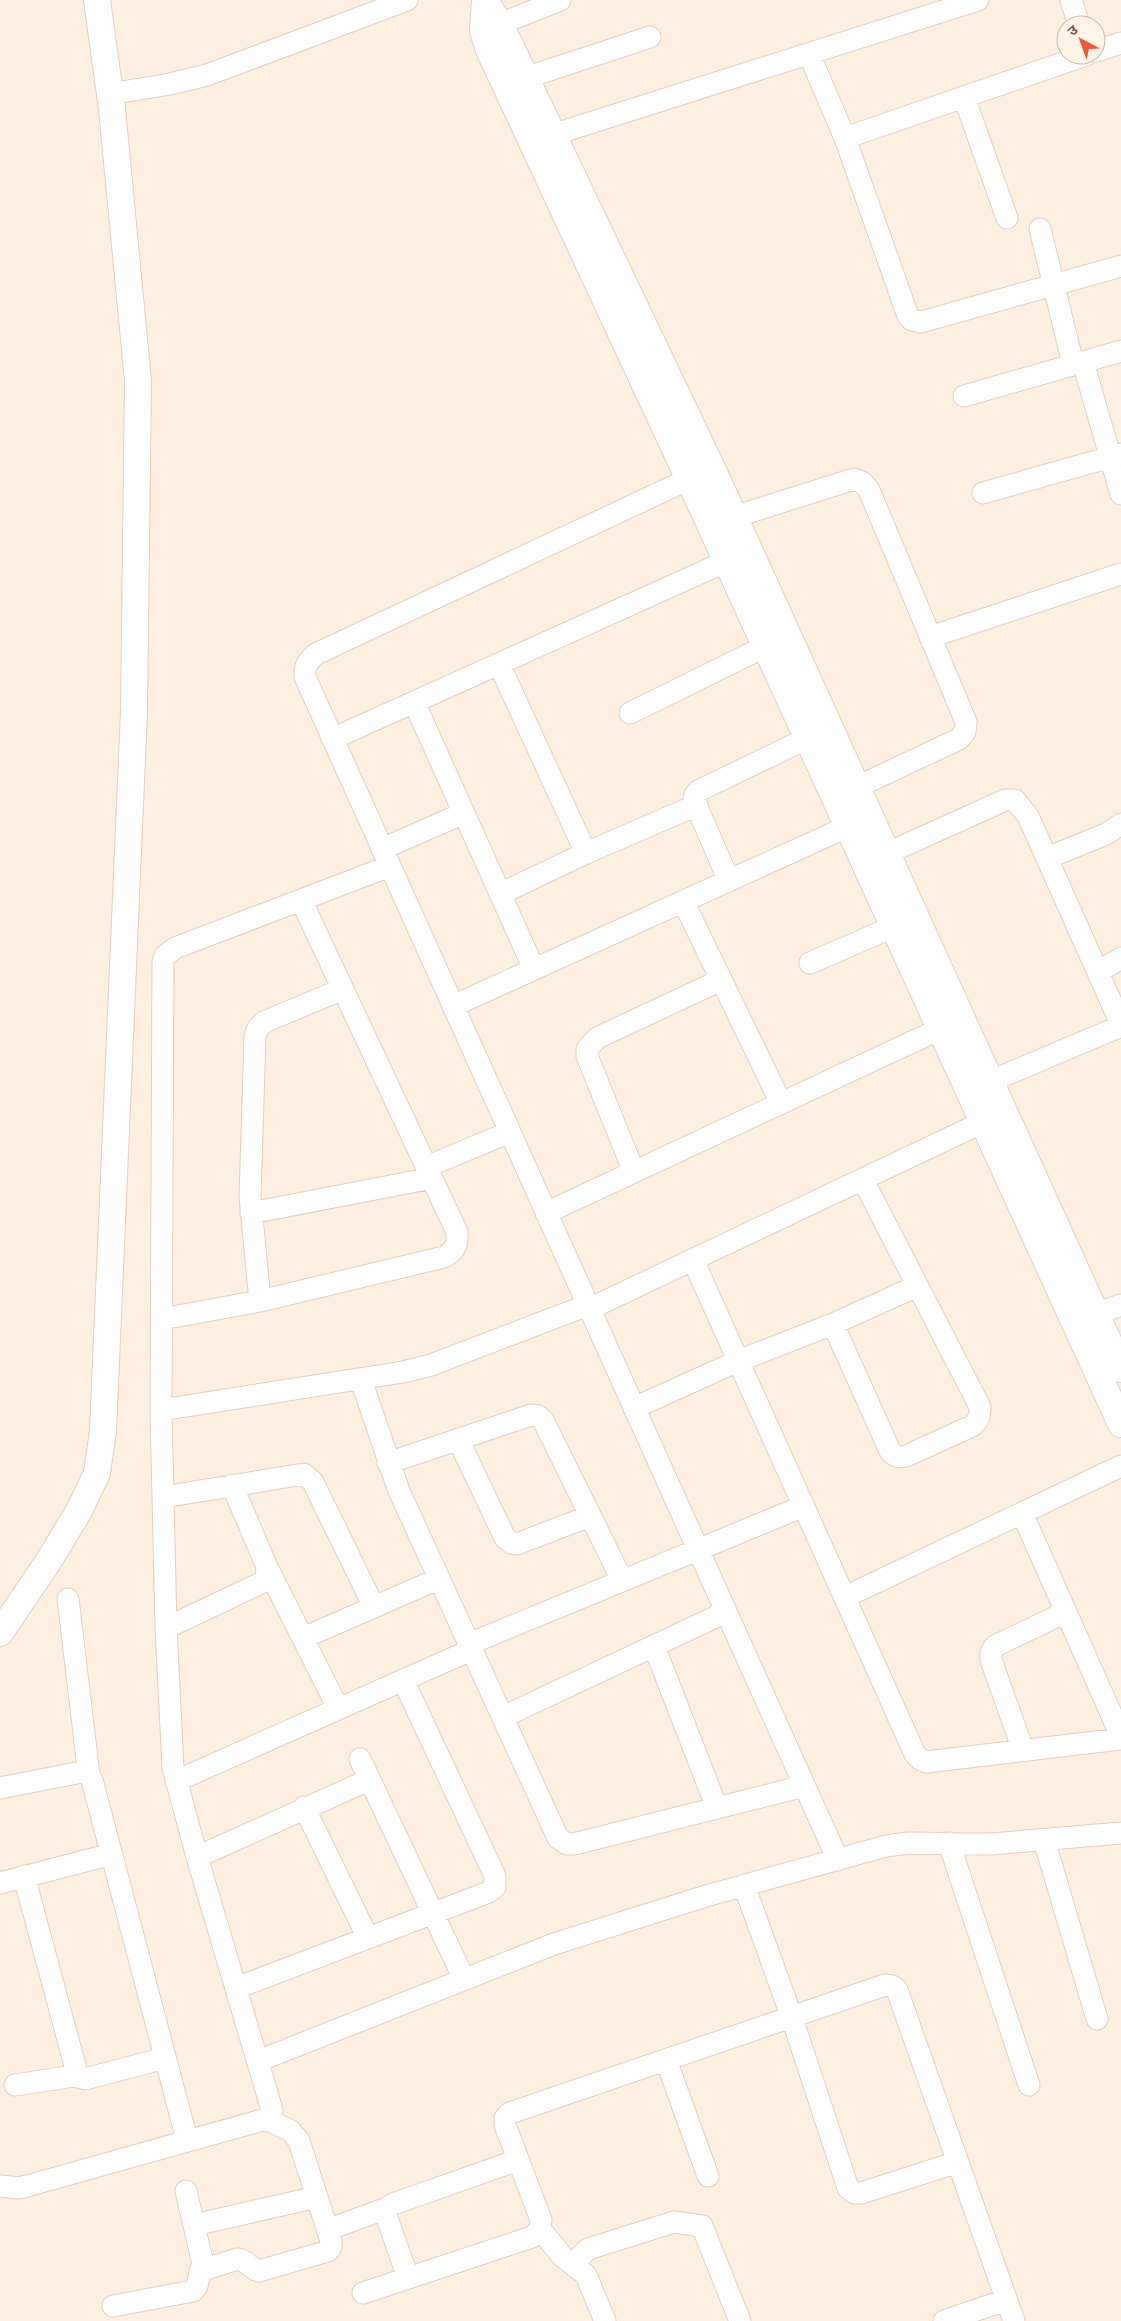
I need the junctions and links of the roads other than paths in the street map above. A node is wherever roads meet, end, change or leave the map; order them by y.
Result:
1 (97, 0) edge
2 (407, 0) edge
3 (560, 0) edge
4 (978, 0) edge
5 (1071, 0) edge
6 (485, 1) edge
7 (1076, 15) edge
8 (491, 27) junction
9 (650, 37) dead end
10 (1121, 43) edge
11 (1106, 48) edge
12 (809, 54) junction
13 (1057, 65) edge
14 (525, 78) junction
15 (110, 94) junction
16 (964, 97) junction
17 (552, 135) junction
18 (845, 138) junction
19 (1007, 218) dead end
20 (1040, 229) dead end
21 (1121, 266) edge
22 (1052, 286) junction
23 (1121, 351) edge
24 (1078, 363) junction
25 (964, 396) dead end
26 (1115, 456) edge
27 (689, 479) junction
28 (983, 493) dead end
29 (1121, 494) edge
30 (734, 517) junction
31 (727, 561) junction
32 (1121, 574) edge
33 (930, 637) junction
34 (766, 646) junction
35 (499, 664) junction
36 (414, 702) junction
37 (630, 713) dead end
38 (808, 738) junction
39 (332, 739) junction
40 (857, 787) junction
41 (697, 805) junction
42 (464, 813) junction
43 (1121, 824) edge
44 (849, 826) junction
45 (586, 853) junction
46 (888, 853) junction
47 (386, 858) junction
48 (1047, 858) junction
49 (729, 880) junction
50 (500, 894) junction
51 (301, 900) junction
52 (683, 901) junction
53 (895, 926) junction
54 (1121, 958) edge
55 (810, 963) dead end
56 (534, 969) junction
57 (1098, 972) junction
58 (721, 980) junction
59 (342, 989) junction
60 (453, 1006) junction
61 (1121, 1025) edge
62 (942, 1028) junction
63 (980, 1085) junction
64 (781, 1103) junction
65 (995, 1117) junction
66 (510, 1132) junction
67 (429, 1172) junction
68 (634, 1172) junction
69 (863, 1180) junction
70 (251, 1213) junction
71 (546, 1213) junction
72 (693, 1260) junction
73 (917, 1286) junction
74 (260, 1301) junction
75 (1121, 1305) edge
76 (588, 1307) junction
77 (1096, 1314) junction
78 (162, 1319) junction
79 (833, 1324) junction
80 (738, 1361) junction
81 (1121, 1369) edge
82 (361, 1380) junction
83 (634, 1408) junction
84 (161, 1410) junction
85 (1121, 1424) edge
86 (458, 1439) junction
87 (388, 1463) junction
88 (1121, 1466) edge
89 (232, 1485) junction
90 (163, 1497) junction
91 (804, 1506) junction
92 (1022, 1513) junction
93 (590, 1516) junction
94 (698, 1549) junction
95 (267, 1567) junction
96 (438, 1579) junction
97 (622, 1580) junction
98 (845, 1597) junction
99 (68, 1598) dead end
100 (374, 1607) junction
101 (726, 1612) junction
102 (1066, 1612) junction
103 (166, 1628) junction
104 (0, 1633) edge
105 (303, 1638) junction
106 (654, 1646) junction
107 (470, 1647) junction
108 (403, 1680) junction
109 (338, 1708) junction
110 (503, 1717) junction
111 (1121, 1737) edge
112 (1023, 1750) junction
113 (360, 1759) dead end
114 (88, 1774) junction
115 (370, 1780) junction
116 (176, 1781) junction
117 (804, 1786) junction
118 (0, 1788) edge
119 (304, 1807) junction
120 (717, 1808) junction
121 (1121, 1833) edge
122 (1044, 1840) junction
123 (949, 1843) junction
124 (112, 1854) junction
125 (197, 1857) junction
126 (838, 1860) junction
127 (24, 1876) junction
128 (0, 1883) edge
129 (744, 1885) junction
130 (433, 1914) junction
131 (368, 1938) junction
132 (464, 1980) junction
133 (236, 1988) junction
134 (792, 2018) junction
135 (1097, 2019) dead end
136 (165, 2058) junction
137 (666, 2060) junction
138 (258, 2061) junction
139 (78, 2077) junction
140 (15, 2085) dead end
141 (1029, 2085) dead end
142 (266, 2119) junction
143 (186, 2140) junction
144 (518, 2160) junction
145 (958, 2162) junction
146 (708, 2176) dead end
147 (0, 2186) edge
148 (186, 2191) dead end
149 (317, 2198) junction
150 (388, 2208) junction
151 (194, 2224) junction
152 (540, 2229) junction
153 (327, 2230) junction
154 (573, 2264) junction
155 (204, 2268) junction
156 (408, 2278) junction
157 (363, 2294) dead end
158 (1006, 2300) junction
159 (113, 2306) dead end
160 (605, 2321) edge
161 (740, 2321) edge
162 (944, 2321) edge
163 (1014, 2321) edge

1 - 15 street
2 - 15 street
3 - 8 street
4 - 12 street
5 - 7 street
6 - 8 street
8 - 14 street
8 - 27 street
9 - 14 street
10 - 11 street
12 - 17 street
12 - 18 street
13 - 16 street
14 - 17 street
15 - 104 street
16 - 18 street
16 - 19 street
17 - 30 street
18 - 22 street
20 - 22 street
21 - 22 street
22 - 24 street
23 - 24 street
24 - 25 street
24 - 26 street
26 - 28 street
26 - 29 street
27 - 31 street
27 - 39 street
30 - 33 street
30 - 40 street
31 - 34 street
31 - 35 street
32 - 33 street
33 - 40 street
34 - 37 street
34 - 38 street
35 - 36 street
35 - 45 street
36 - 39 street
36 - 42 street
38 - 41 street
38 - 44 street
39 - 47 street
40 - 46 street
41 - 45 street
41 - 49 street
42 - 47 street
42 - 50 street
43 - 48 street
44 - 49 street
44 - 53 street
45 - 50 street
46 - 48 street
46 - 63 street
47 - 51 street
47 - 60 street
48 - 57 street
49 - 52 street
50 - 56 street
51 - 59 street
51 - 78 street
52 - 56 street
52 - 58 street
53 - 55 street
53 - 62 street
54 - 57 street
56 - 60 street
57 - 61 street
58 - 64 street
58 - 68 street
59 - 67 street
59 - 70 street
60 - 66 street
61 - 63 street
62 - 63 street
62 - 64 street
63 - 65 street
64 - 68 street
65 - 69 street
65 - 77 street
65 - 85 street
66 - 67 street
66 - 71 street
67 - 70 street
67 - 74 street
68 - 71 street
69 - 72 street
69 - 73 street
70 - 74 street
71 - 76 street
72 - 76 street
72 - 80 street
73 - 79 street
73 - 79 street
74 - 78 street
75 - 77 street
76 - 82 street
76 - 83 street
77 - 81 street
78 - 84 street
79 - 80 street
80 - 83 street
80 - 91 street
82 - 84 street
82 - 87 street
83 - 94 street
84 - 90 street
86 - 87 street
86 - 93 street
86 - 93 street
87 - 96 street
88 - 92 street
89 - 90 street
89 - 95 street
89 - 100 street
90 - 103 street
91 - 94 street
91 - 98 street
92 - 98 street
92 - 102 street
93 - 97 street
94 - 97 street
94 - 101 street
95 - 103 street
95 - 105 street
96 - 100 street
96 - 107 street
97 - 107 street
98 - 112 street
99 - 114 street
100 - 105 street
101 - 106 street
101 - 117 street
102 - 111 street
102 - 112 street
103 - 116 street
105 - 109 street
106 - 110 street
106 - 120 street
107 - 108 street
107 - 110 street
108 - 109 street
108 - 130 street
109 - 116 street
110 - 120 street
111 - 112 street
113 - 115 street
114 - 118 street
114 - 124 street
115 - 119 street
115 - 130 street
116 - 125 street
117 - 120 street
117 - 126 street
119 - 125 street
119 - 131 street
121 - 122 street
122 - 123 street
122 - 135 street
123 - 126 street
123 - 141 street
124 - 127 street
124 - 136 street
125 - 133 street
126 - 129 street
127 - 128 street
127 - 139 street
129 - 132 street
129 - 134 street
130 - 131 street
130 - 132 street
131 - 133 street
132 - 138 street
133 - 138 street
134 - 137 street
134 - 145 street
134 - 145 street
136 - 139 street
136 - 143 street
137 - 144 street
137 - 146 street
138 - 142 street
139 - 140 street
142 - 143 street
142 - 149 street
143 - 147 street
144 - 150 street
144 - 152 street
145 - 158 street
148 - 151 street
149 - 151 street
149 - 153 street
150 - 153 street
150 - 156 street
151 - 155 street
152 - 154 street
152 - 156 street
153 - 155 street
154 - 160 street
154 - 161 street
155 - 159 street
156 - 157 street
158 - 162 street
158 - 163 street

